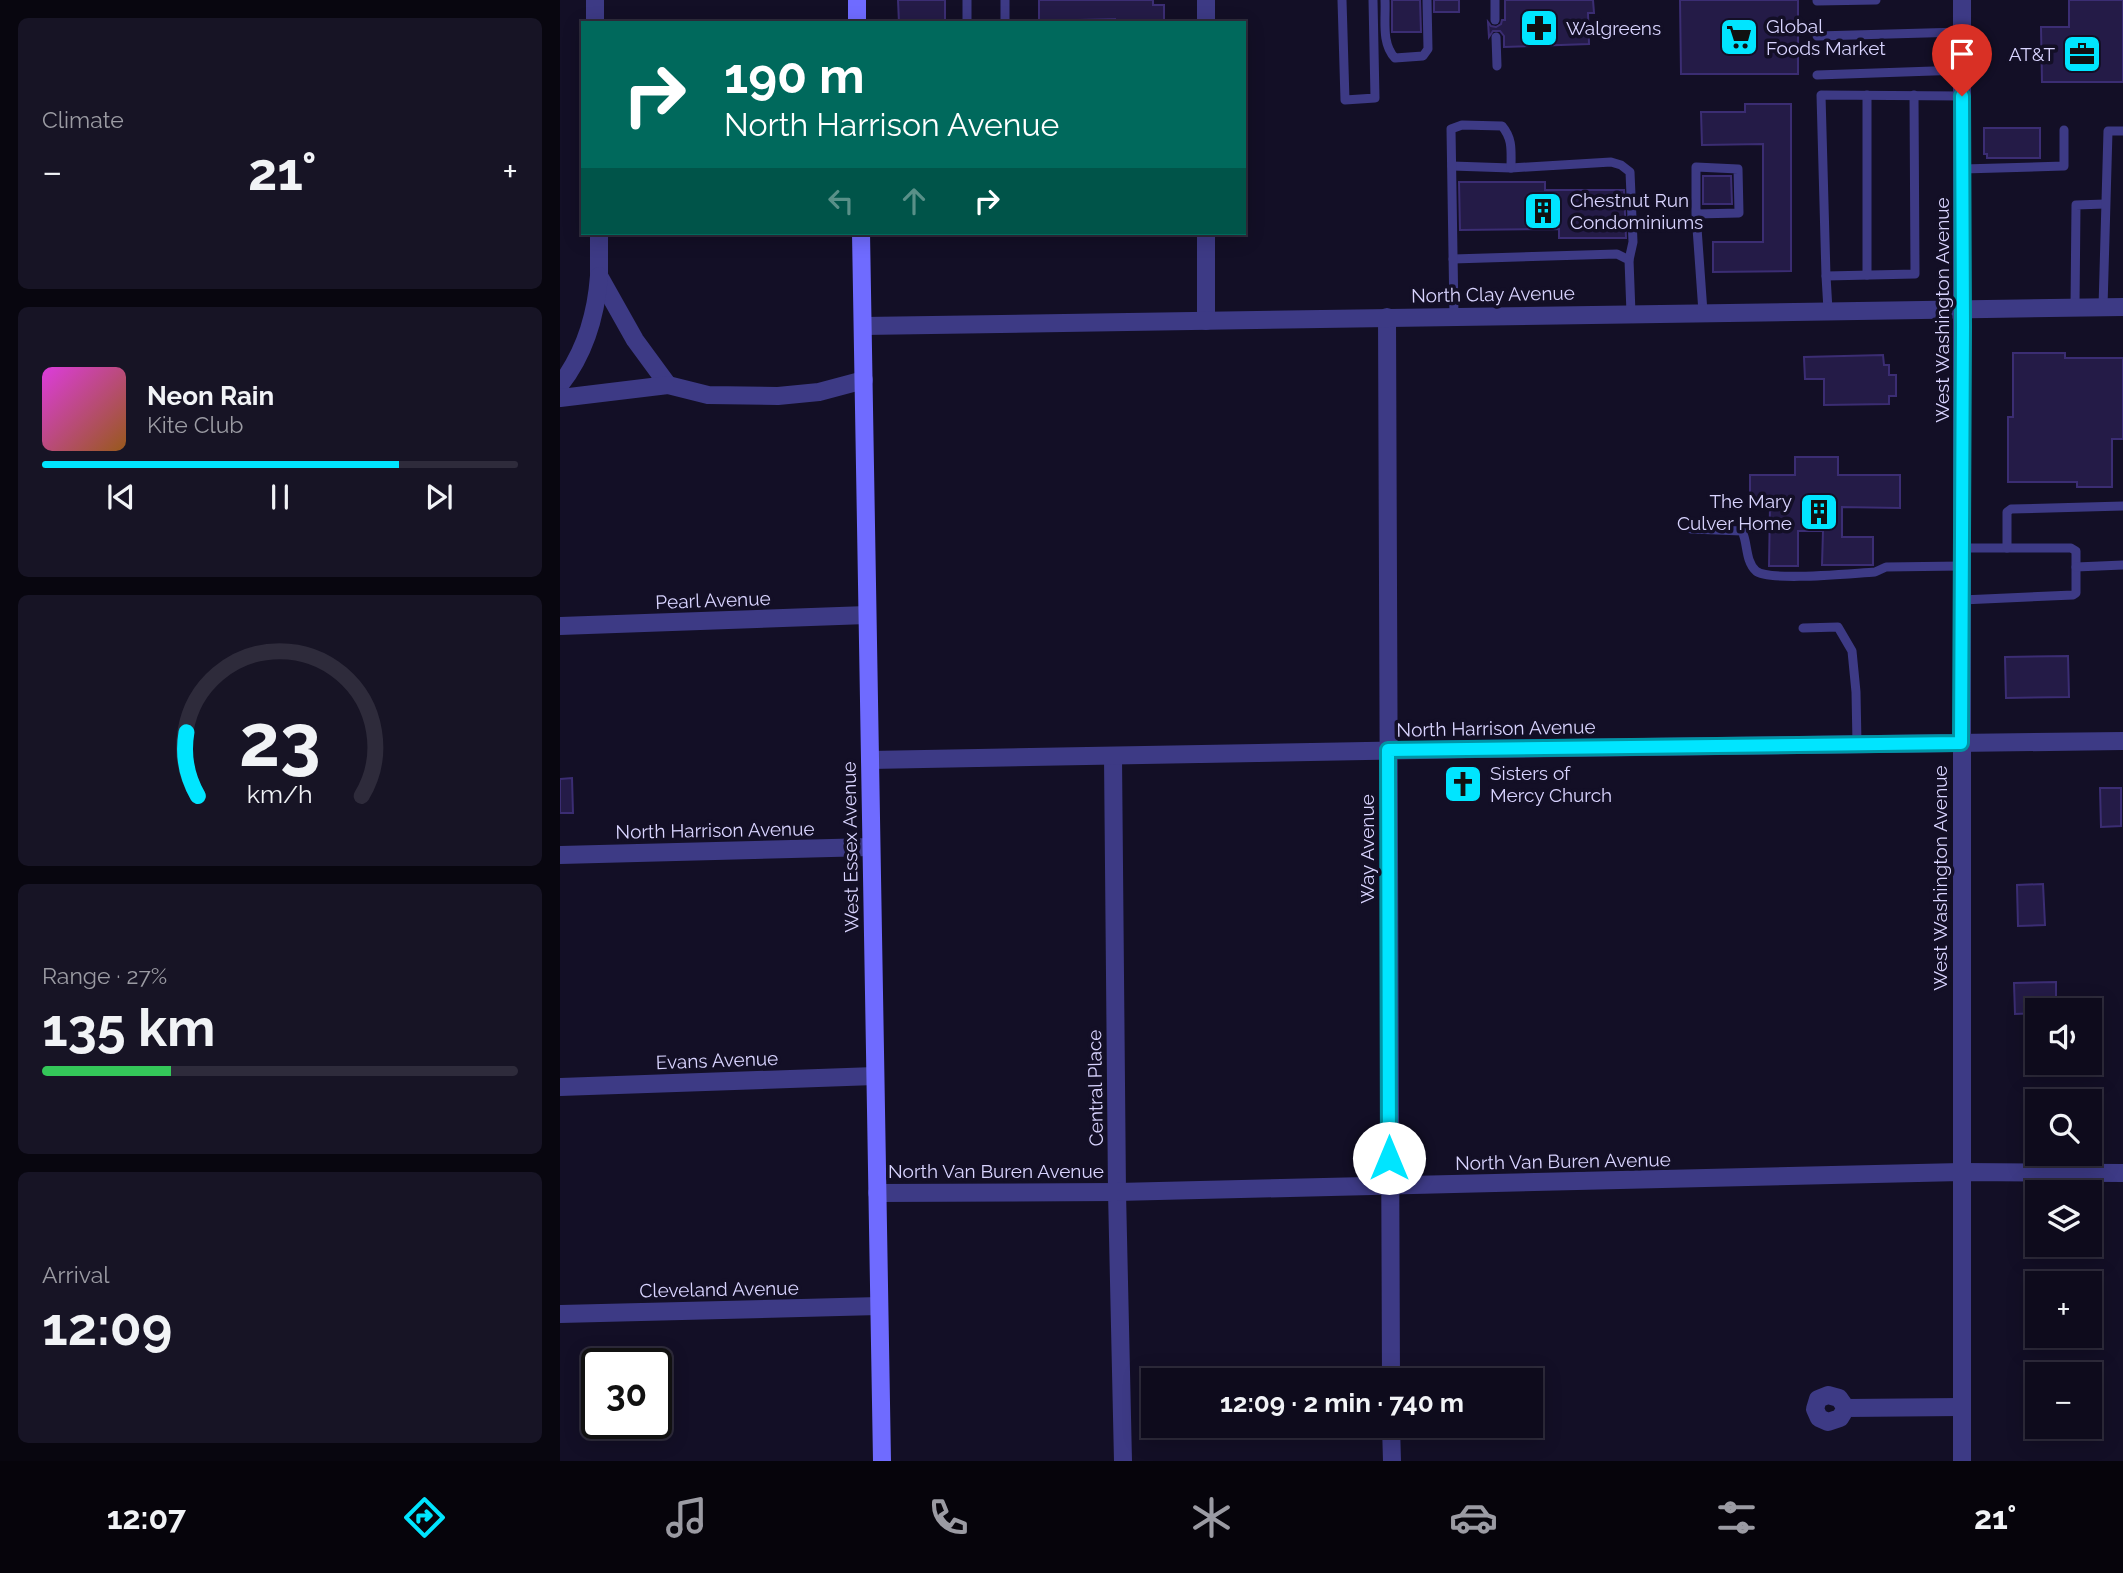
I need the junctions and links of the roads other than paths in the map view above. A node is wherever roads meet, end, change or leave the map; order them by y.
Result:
1 (595, 0) edge
2 (857, 0) edge
3 (967, 0) edge
4 (1005, 0) edge
5 (1206, 0) edge
6 (1342, 0) edge
7 (1373, 0) edge
8 (1385, 0) edge
9 (1427, 0) edge
10 (1495, 0) edge
11 (1876, 0) edge
12 (1962, 0) edge
13 (1817, 1) edge
14 (1495, 20) dead end
15 (595, 21) edge
16 (857, 21) edge
17 (967, 21) edge
18 (1005, 21) edge
19 (1206, 21) edge
20 (1962, 32) junction
21 (1817, 36) dead end
22 (1496, 37) dead end
23 (1497, 66) dead end
24 (1962, 70) junction
25 (1817, 75) dead end
26 (1867, 95) junction
27 (1914, 95) junction
28 (1962, 96) junction
29 (2064, 130) dead end
30 (2123, 131) edge
31 (1452, 166) junction
32 (1511, 168) junction
33 (1963, 169) junction
34 (2105, 204) junction
35 (1696, 214) junction
36 (599, 235) edge
37 (861, 235) edge
38 (1206, 235) edge
39 (1453, 259) junction
40 (1629, 260) junction
41 (1867, 275) junction
42 (600, 276) junction
43 (1826, 276) junction
44 (2075, 307) junction
45 (2103, 307) junction
46 (2123, 307) edge
47 (1963, 309) junction
48 (1828, 310) junction
49 (1703, 312) junction
50 (1631, 313) junction
51 (1454, 316) junction
52 (1387, 317) junction
53 (1206, 321) junction
54 (863, 326) junction
55 (864, 380) junction
56 (560, 385) edge
57 (668, 385) junction
58 (560, 398) edge
59 (2123, 506) edge
60 (1691, 529) dead end
61 (2007, 548) junction
62 (1961, 557) junction
63 (2123, 565) edge
64 (2076, 567) junction
65 (1962, 600) junction
66 (867, 615) junction
67 (560, 626) edge
68 (1803, 628) dead end
69 (2123, 741) edge
70 (1961, 743) junction
71 (1857, 744) junction
72 (1388, 750) junction
73 (1113, 757) junction
74 (870, 760) junction
75 (871, 847) junction
76 (560, 855) edge
77 (875, 1076) junction
78 (560, 1087) edge
79 (1961, 1172) junction
80 (2123, 1173) edge
81 (1389, 1186) junction
82 (1117, 1192) junction
83 (877, 1193) junction
84 (879, 1306) junction
85 (560, 1314) edge
86 (1391, 1368) edge
87 (1961, 1407) junction
88 (1846, 1408) dead end
89 (1391, 1438) edge
90 (882, 1461) edge
91 (1123, 1461) edge
92 (1392, 1461) edge
93 (1962, 1461) edge

1 - 15 street
2 - 16 street
3 - 17 lane
4 - 18 lane
5 - 19 street
6 - 7 lane
8 - 9 lane
10 - 14 lane
11 - 13 lane
12 - 20 street, West Washington Avenue
20 - 21 lane
20 - 24 street, West Washington Avenue
22 - 23 lane
24 - 25 lane
24 - 28 street, West Washington Avenue
26 - 27 lane
26 - 41 lane
26 - 43 lane
27 - 28 lane
27 - 41 lane
28 - 33 street, West Washington Avenue
29 - 33 lane
30 - 34 lane
31 - 32 lane
31 - 32 lane
31 - 39 lane
32 - 40 lane
33 - 47 street, West Washington Avenue
34 - 44 lane
34 - 45 lane
35 - 35 lane
35 - 49 lane
36 - 42 street
37 - 54 street, West Essex Avenue
38 - 53 street
39 - 40 lane
39 - 51 lane
40 - 50 lane
41 - 43 lane
42 - 56 street
42 - 57 street
43 - 48 lane
44 - 45 street, North Clay Avenue
44 - 47 street, North Clay Avenue
45 - 46 street, North Clay Avenue
47 - 48 street, North Clay Avenue
47 - 62 street, West Washington Avenue
48 - 49 street, North Clay Avenue
49 - 50 street, North Clay Avenue
50 - 51 street, North Clay Avenue
51 - 52 street, North Clay Avenue
52 - 53 street, North Clay Avenue
52 - 72 street, Way Avenue
53 - 54 street, North Clay Avenue
54 - 55 street, West Essex Avenue
55 - 57 street
55 - 66 street, West Essex Avenue
57 - 58 street
59 - 61 lane
60 - 62 lane
61 - 62 lane
61 - 64 lane
62 - 65 street, West Washington Avenue
63 - 64 lane
64 - 65 lane
65 - 70 street, West Washington Avenue
66 - 67 street, Pearl Avenue
66 - 74 street, West Essex Avenue
68 - 71 lane
69 - 70 street, North Harrison Avenue
70 - 71 street, North Harrison Avenue
70 - 79 street, West Washington Avenue
71 - 72 street, North Harrison Avenue
72 - 73 street, North Harrison Avenue
72 - 81 street, Way Avenue
73 - 74 street, North Harrison Avenue
73 - 82 street, Central Place
74 - 75 street, West Essex Avenue
75 - 76 street, North Harrison Avenue
75 - 77 street, West Essex Avenue
77 - 78 street, Evans Avenue
77 - 83 street, West Essex Avenue
79 - 80 street, North Van Buren Avenue
79 - 81 street, North Van Buren Avenue
79 - 87 street, West Washington Avenue
81 - 82 street, North Van Buren Avenue
81 - 86 street, Way Avenue
82 - 83 street, North Van Buren Avenue
82 - 91 street, Central Place
83 - 84 street, West Essex Avenue
84 - 85 street, Cleveland Avenue
84 - 90 street, West Essex Avenue
87 - 88 street
87 - 93 street, West Washington Avenue
89 - 92 street

